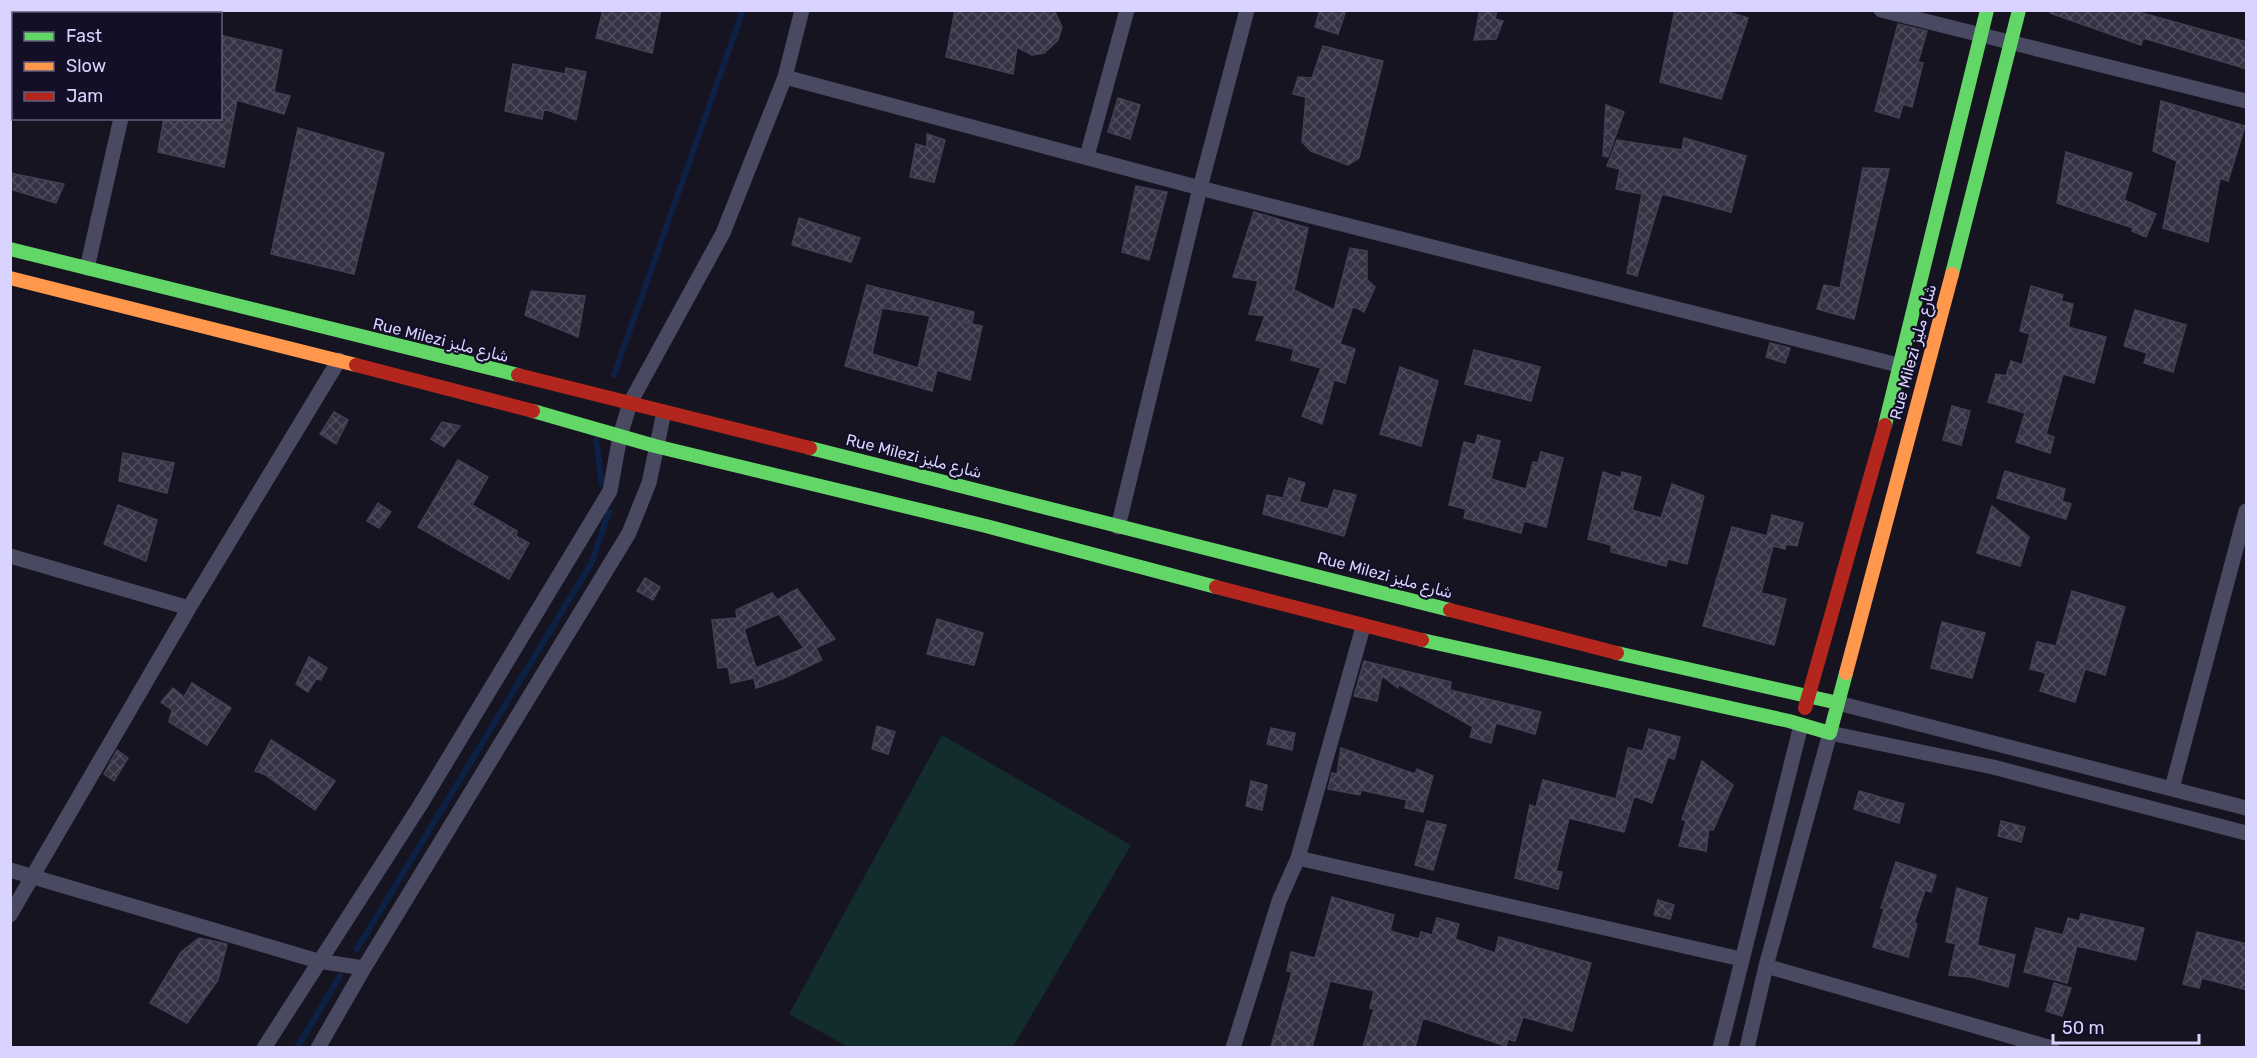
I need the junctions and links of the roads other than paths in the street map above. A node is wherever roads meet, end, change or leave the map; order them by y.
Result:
1 (802, 10) edge
2 (1126, 10) edge
3 (1247, 10) edge
4 (1881, 10) edge
5 (1987, 10) edge
6 (2019, 10) edge
7 (1981, 36) junction
8 (2011, 42) junction
9 (785, 77) junction
10 (2247, 101) edge
11 (121, 120) edge
12 (1087, 156) junction
13 (1200, 188) junction
14 (10, 249) edge
15 (87, 268) junction
16 (10, 278) edge
17 (339, 360) junction
18 (1898, 365) junction
19 (630, 403) junction
20 (664, 412) junction
21 (620, 436) junction
22 (655, 446) junction
23 (2247, 511) edge
24 (1118, 527) junction
25 (10, 556) edge
26 (189, 608) junction
27 (1363, 627) junction
28 (1809, 694) junction
29 (1839, 702) junction
30 (1801, 725) junction
31 (1830, 733) junction
32 (2172, 788) junction
33 (2247, 808) edge
34 (2247, 833) edge
35 (1298, 858) junction
36 (10, 870) edge
37 (34, 878) junction
38 (10, 915) edge
39 (1741, 959) junction
40 (318, 961) junction
41 (1766, 966) junction
42 (364, 968) junction
43 (264, 1047) edge
44 (318, 1047) edge
45 (1233, 1047) edge
46 (1720, 1047) edge
47 (1747, 1047) edge
48 (2052, 1047) edge

1 - 9 street
2 - 12 street
3 - 13 street
4 - 7 street
5 - 7 street, Rue Milezi شارع مليز
6 - 8 street, Rue Milezi شارع مليز
7 - 8 street
7 - 18 street, Rue Milezi شارع مليز
8 - 10 street
8 - 29 street, Rue Milezi شارع مليز
9 - 12 street
9 - 19 street
11 - 15 street
12 - 13 street
13 - 18 street
13 - 24 street
14 - 15 street, Rue Milezi شارع مليز
15 - 19 street, Rue Milezi شارع مليز
16 - 17 street
17 - 21 street
17 - 26 street
18 - 28 street, Rue Milezi شارع مليز
19 - 20 street, Rue Milezi شارع مليز
19 - 21 street
20 - 22 street
20 - 24 street, Rue Milezi شارع مليز
21 - 22 street
21 - 40 street
22 - 27 street
22 - 42 street
23 - 32 street
24 - 28 street, Rue Milezi شارع مليز
25 - 26 street
26 - 37 street
27 - 30 street
27 - 35 street
28 - 29 street, Rue Milezi شارع مليز
28 - 30 street, Rue Milezi شارع مليز
29 - 31 street, Rue Milezi شارع مليز
29 - 32 street
30 - 31 street
30 - 39 street
31 - 34 street
31 - 41 street
32 - 33 street
35 - 39 street
35 - 45 street
36 - 37 street
37 - 38 street
37 - 40 street
39 - 46 street
40 - 42 street
40 - 43 street
41 - 47 street
41 - 48 street
42 - 44 street

